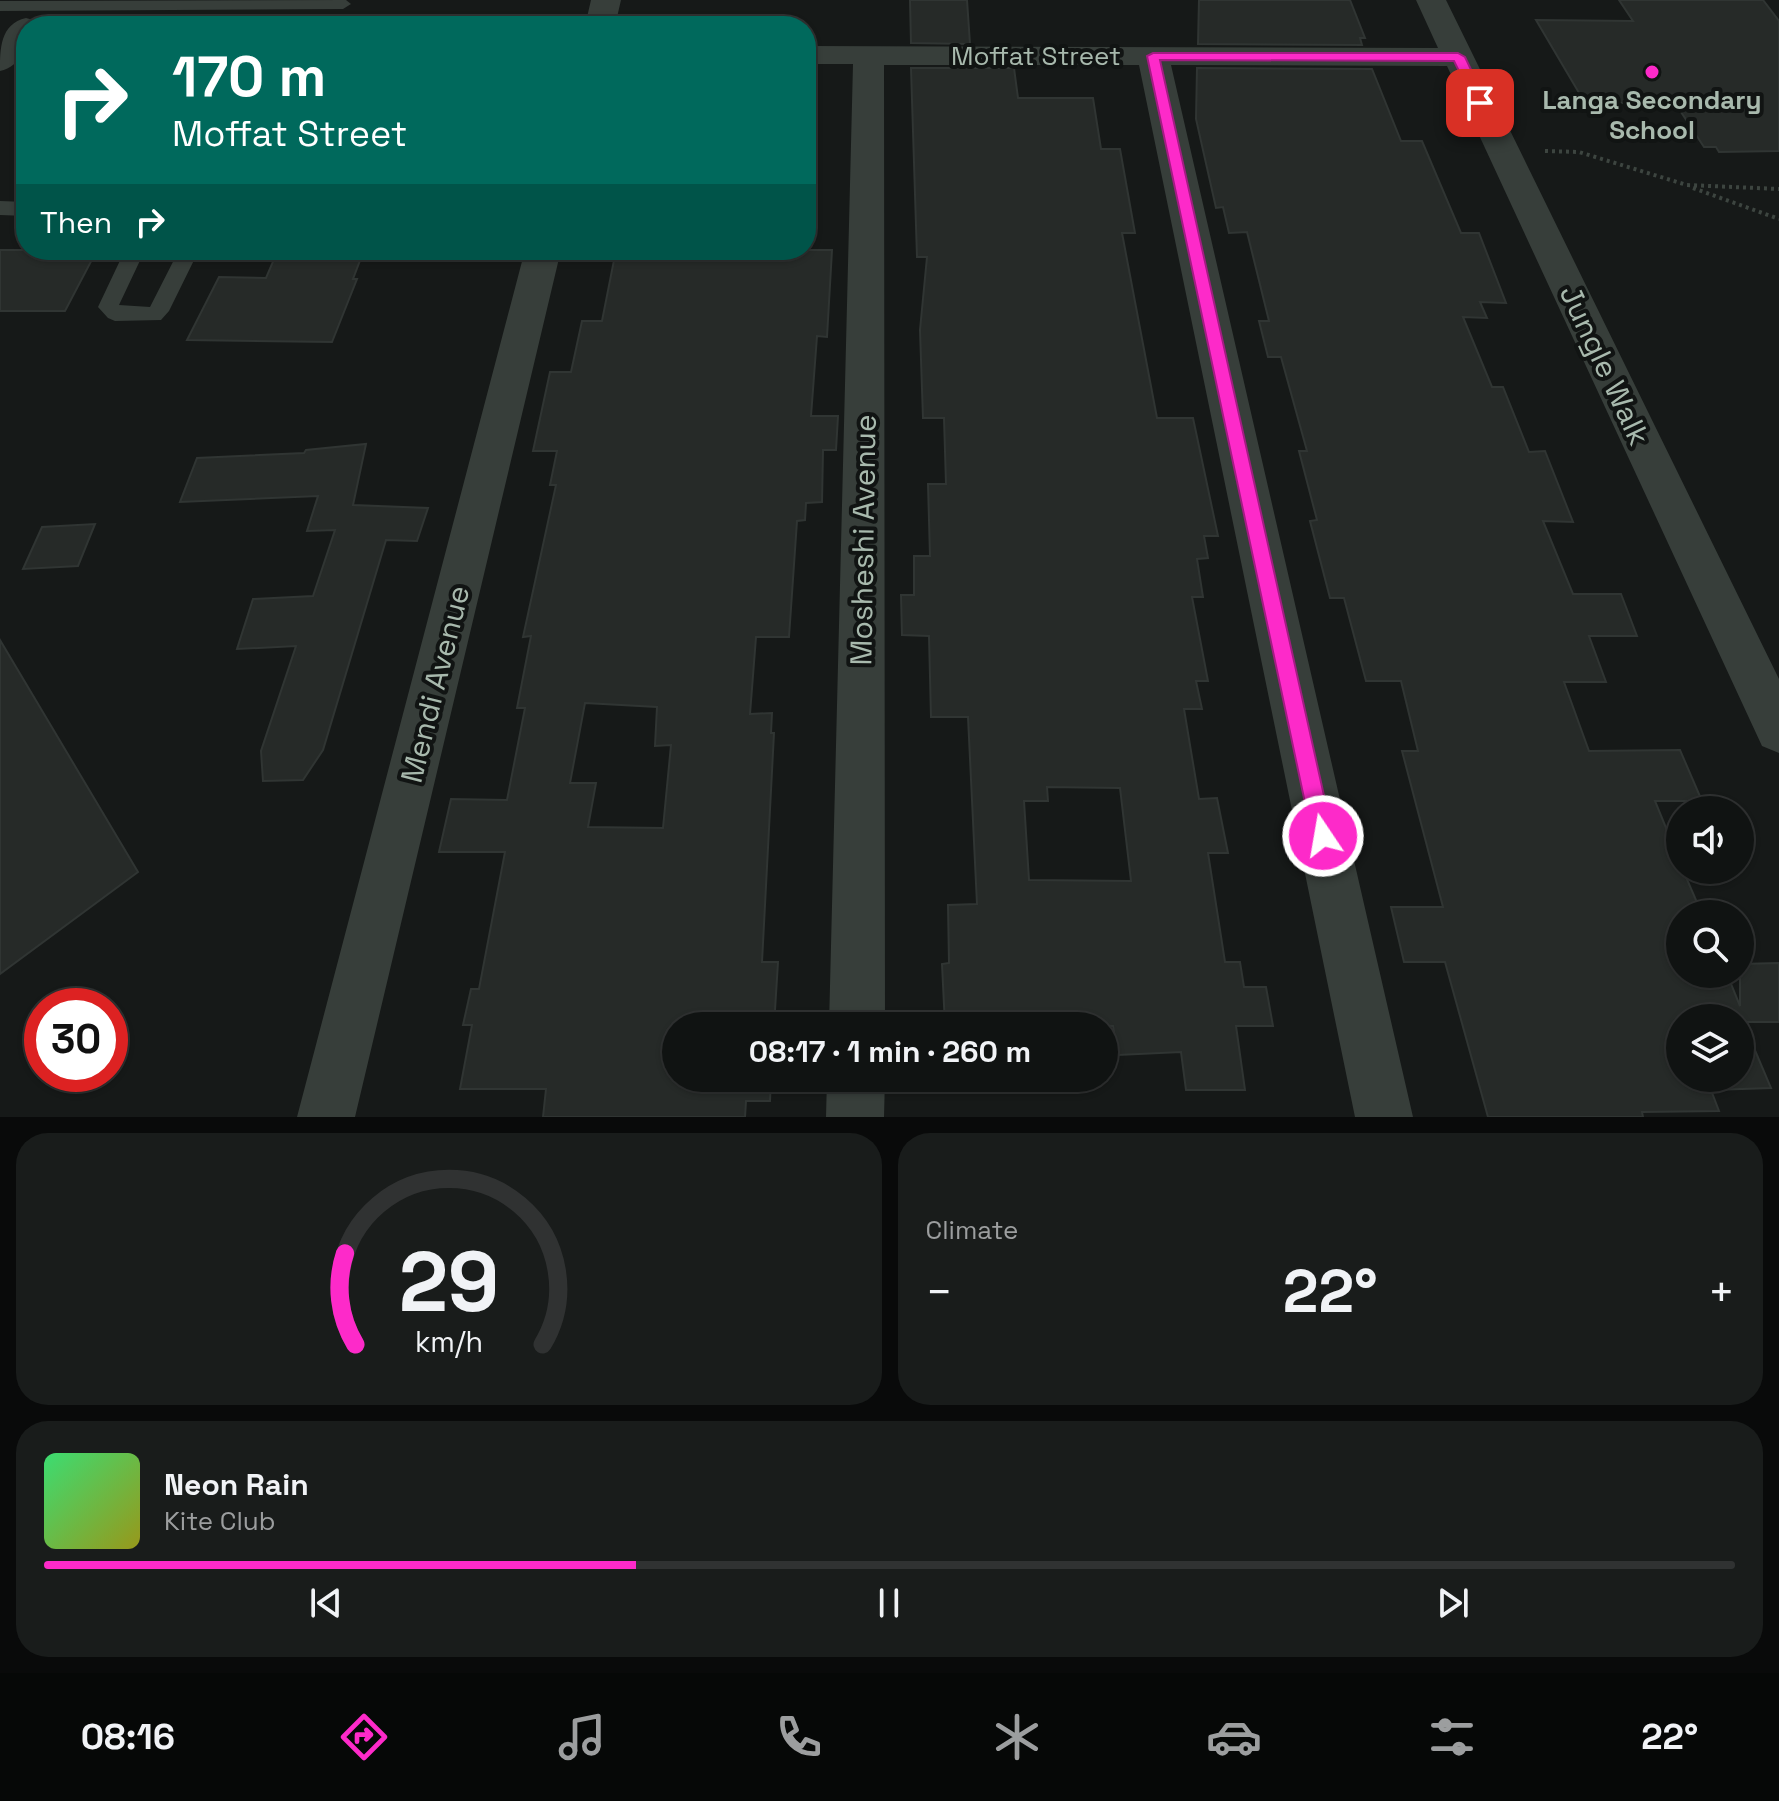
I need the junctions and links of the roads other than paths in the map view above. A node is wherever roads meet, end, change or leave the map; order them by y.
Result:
1 (1431, 0) edge
2 (343, 4) dead end
3 (0, 6) edge
4 (35, 15) edge
5 (16, 41) edge
6 (816, 55) edge
7 (869, 55) junction
8 (1153, 56) junction
9 (1458, 57) junction
10 (0, 62) edge
11 (130, 260) edge
12 (184, 260) edge
13 (540, 260) edge
14 (1779, 730) edge
15 (857, 1012) edge
16 (856, 1092) edge
17 (326, 1117) edge
18 (855, 1117) edge
19 (1384, 1117) edge

1 - 9 street, Jungle Walk
2 - 4 lane
3 - 4 lane
5 - 10 street
6 - 7 street, Moffat Street
7 - 8 street, Moffat Street
7 - 15 street, Mosheshi Avenue
8 - 9 street, Moffat Street
8 - 19 street
9 - 14 street, Jungle Walk
11 - 12 lane
13 - 17 street, Mendi Avenue
16 - 18 street

